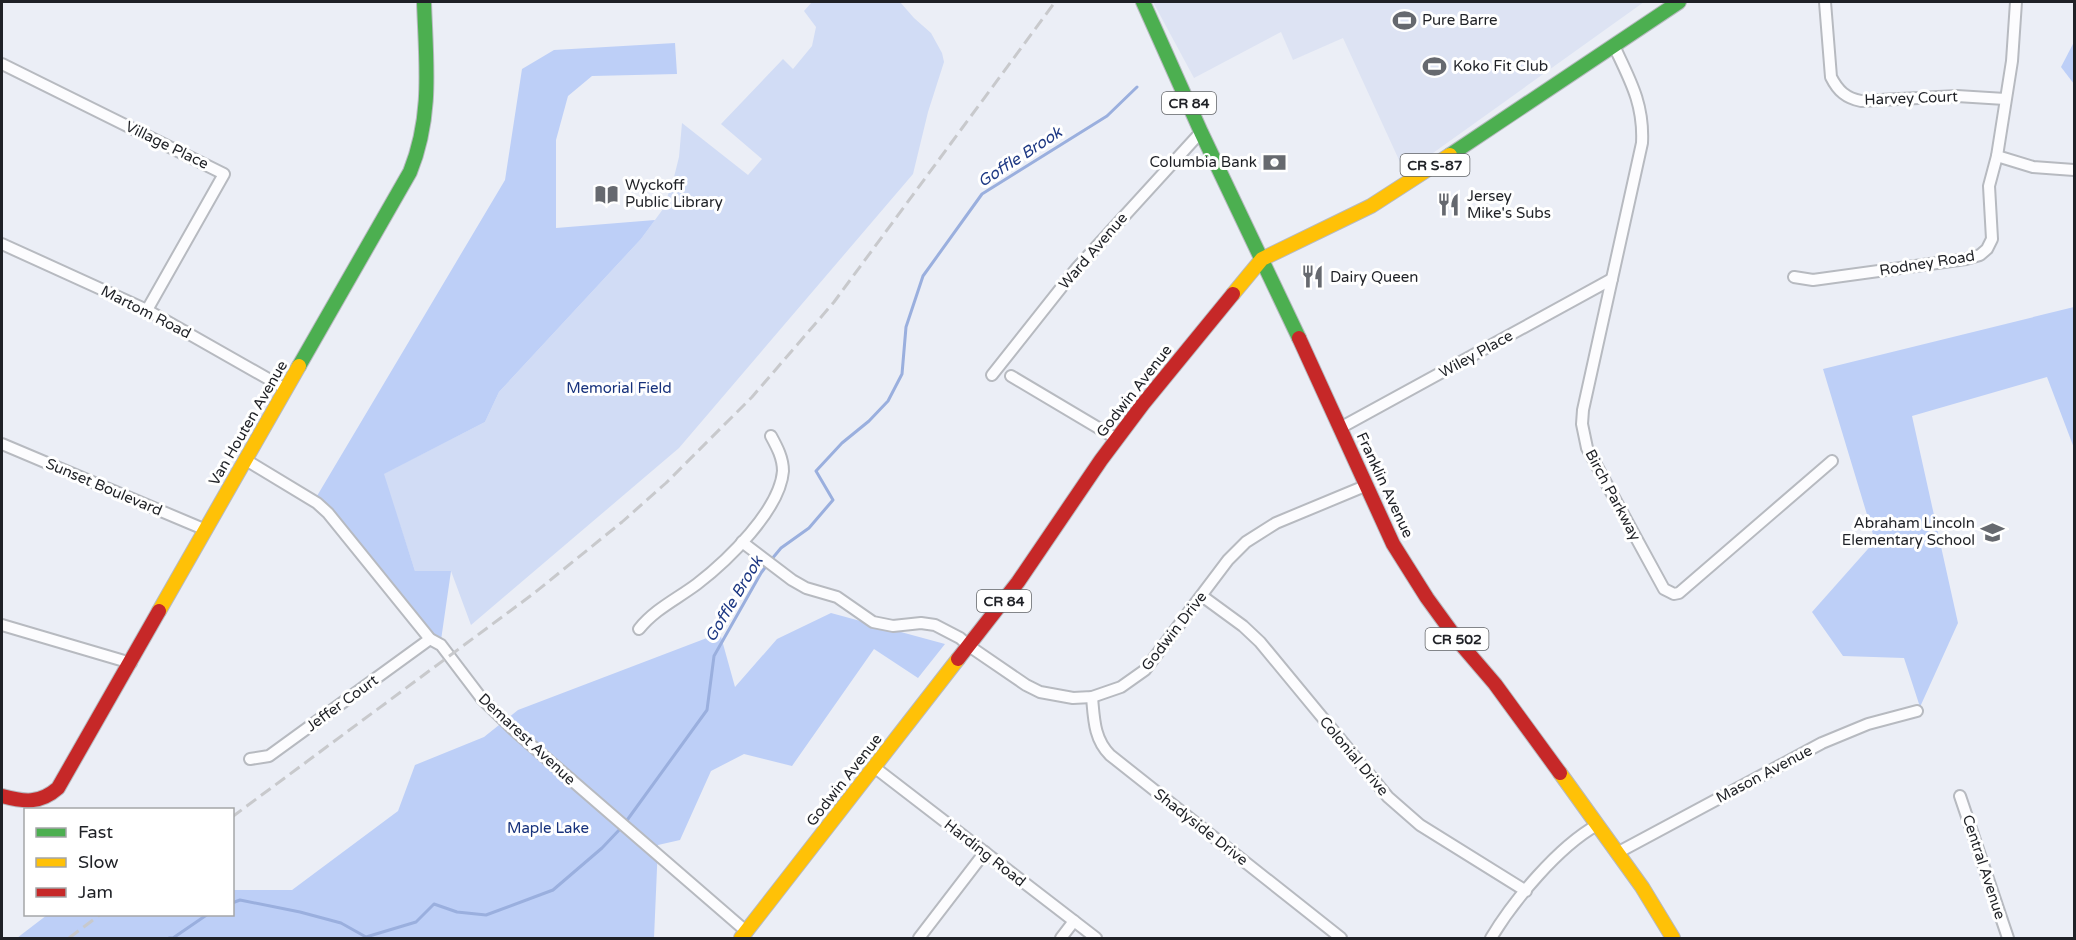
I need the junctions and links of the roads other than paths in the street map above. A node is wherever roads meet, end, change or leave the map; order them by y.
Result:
1 (424, 2) edge
2 (1143, 2) edge
3 (1679, 2) edge
4 (1825, 2) edge
5 (2016, 2) edge
6 (1614, 46) junction
7 (2, 64) edge
8 (2005, 99) junction
9 (1201, 132) junction
10 (1997, 156) junction
11 (2074, 170) edge
12 (2, 244) edge
13 (1262, 260) junction
14 (1794, 277) dead end
15 (1612, 279) junction
16 (147, 310) junction
17 (992, 375) dead end
18 (1011, 375) dead end
19 (286, 389) junction
20 (1340, 428) junction
21 (771, 436) dead end
22 (1117, 439) junction
23 (2, 444) edge
24 (246, 460) junction
25 (1832, 461) dead end
26 (1365, 486) junction
27 (206, 530) junction
28 (742, 542) junction
29 (1202, 597) junction
30 (2, 625) edge
31 (639, 629) dead end
32 (430, 639) junction
33 (969, 646) junction
34 (131, 663) junction
35 (1092, 697) junction
36 (1917, 711) dead end
37 (250, 759) dead end
38 (874, 768) junction
39 (2, 796) edge
40 (1960, 796) dead end
41 (1597, 825) junction
42 (985, 852) junction
43 (1617, 854) junction
44 (1526, 891) junction
45 (1074, 921) junction
46 (744, 935) edge
47 (919, 939) edge
48 (1061, 939) edge
49 (1096, 939) edge
50 (1341, 939) edge
51 (1491, 939) edge
52 (1673, 939) edge
53 (2007, 939) edge

1 - 19 main road, Van Houten Avenue
2 - 9 main road, Franklin Avenue / CR 84
3 - 6 main road, Godwin Avenue / CR S-87
4 - 8 street, Harvey Court
5 - 8 street, Rodney Road
6 - 13 main road, Godwin Avenue / CR S-87
6 - 15 street, Birch Parkway
7 - 16 street, Village Place
8 - 10 street, Rodney Road
9 - 13 main road, Franklin Avenue / CR 84
9 - 17 street, Ward Avenue
10 - 11 street
10 - 14 street, Rodney Road
12 - 16 street, Martom Road
13 - 20 main road, Franklin Avenue / CR 502
13 - 22 main road, Godwin Avenue / CR 84
15 - 20 street, Wiley Place
15 - 25 street, Birch Parkway
16 - 19 street, Martom Road
18 - 22 street
19 - 24 main road, Van Houten Avenue
20 - 26 main road, Franklin Avenue / CR 502
21 - 28 street
22 - 33 main road, Godwin Avenue / CR 84
23 - 27 street, Sunset Boulevard
24 - 27 main road, Van Houten Avenue
24 - 32 street, Demarest Avenue
26 - 29 street, Godwin Drive
26 - 41 main road, Franklin Avenue / CR 502
27 - 34 main road, Van Houten Avenue
28 - 31 street
28 - 33 street, Godwin Drive
29 - 35 street, Godwin Drive
29 - 44 street, Colonial Drive
30 - 34 street
32 - 37 street, Jeffer Court
32 - 46 street, Demarest Avenue
33 - 35 street, Godwin Drive
33 - 38 main road, Godwin Avenue / CR 84
34 - 39 main road, Van Houten Avenue
35 - 50 street, Shadyside Drive
36 - 43 street, Mason Avenue
38 - 42 street, Harding Road
38 - 46 main road, Godwin Avenue / CR 84
40 - 53 street, Central Avenue
41 - 43 main road, Franklin Avenue / CR 502
41 - 44 street
42 - 45 street, Harding Road
42 - 47 street
43 - 52 main road, Franklin Avenue / CR 502
44 - 51 street
45 - 48 street
45 - 49 street, Harding Road

